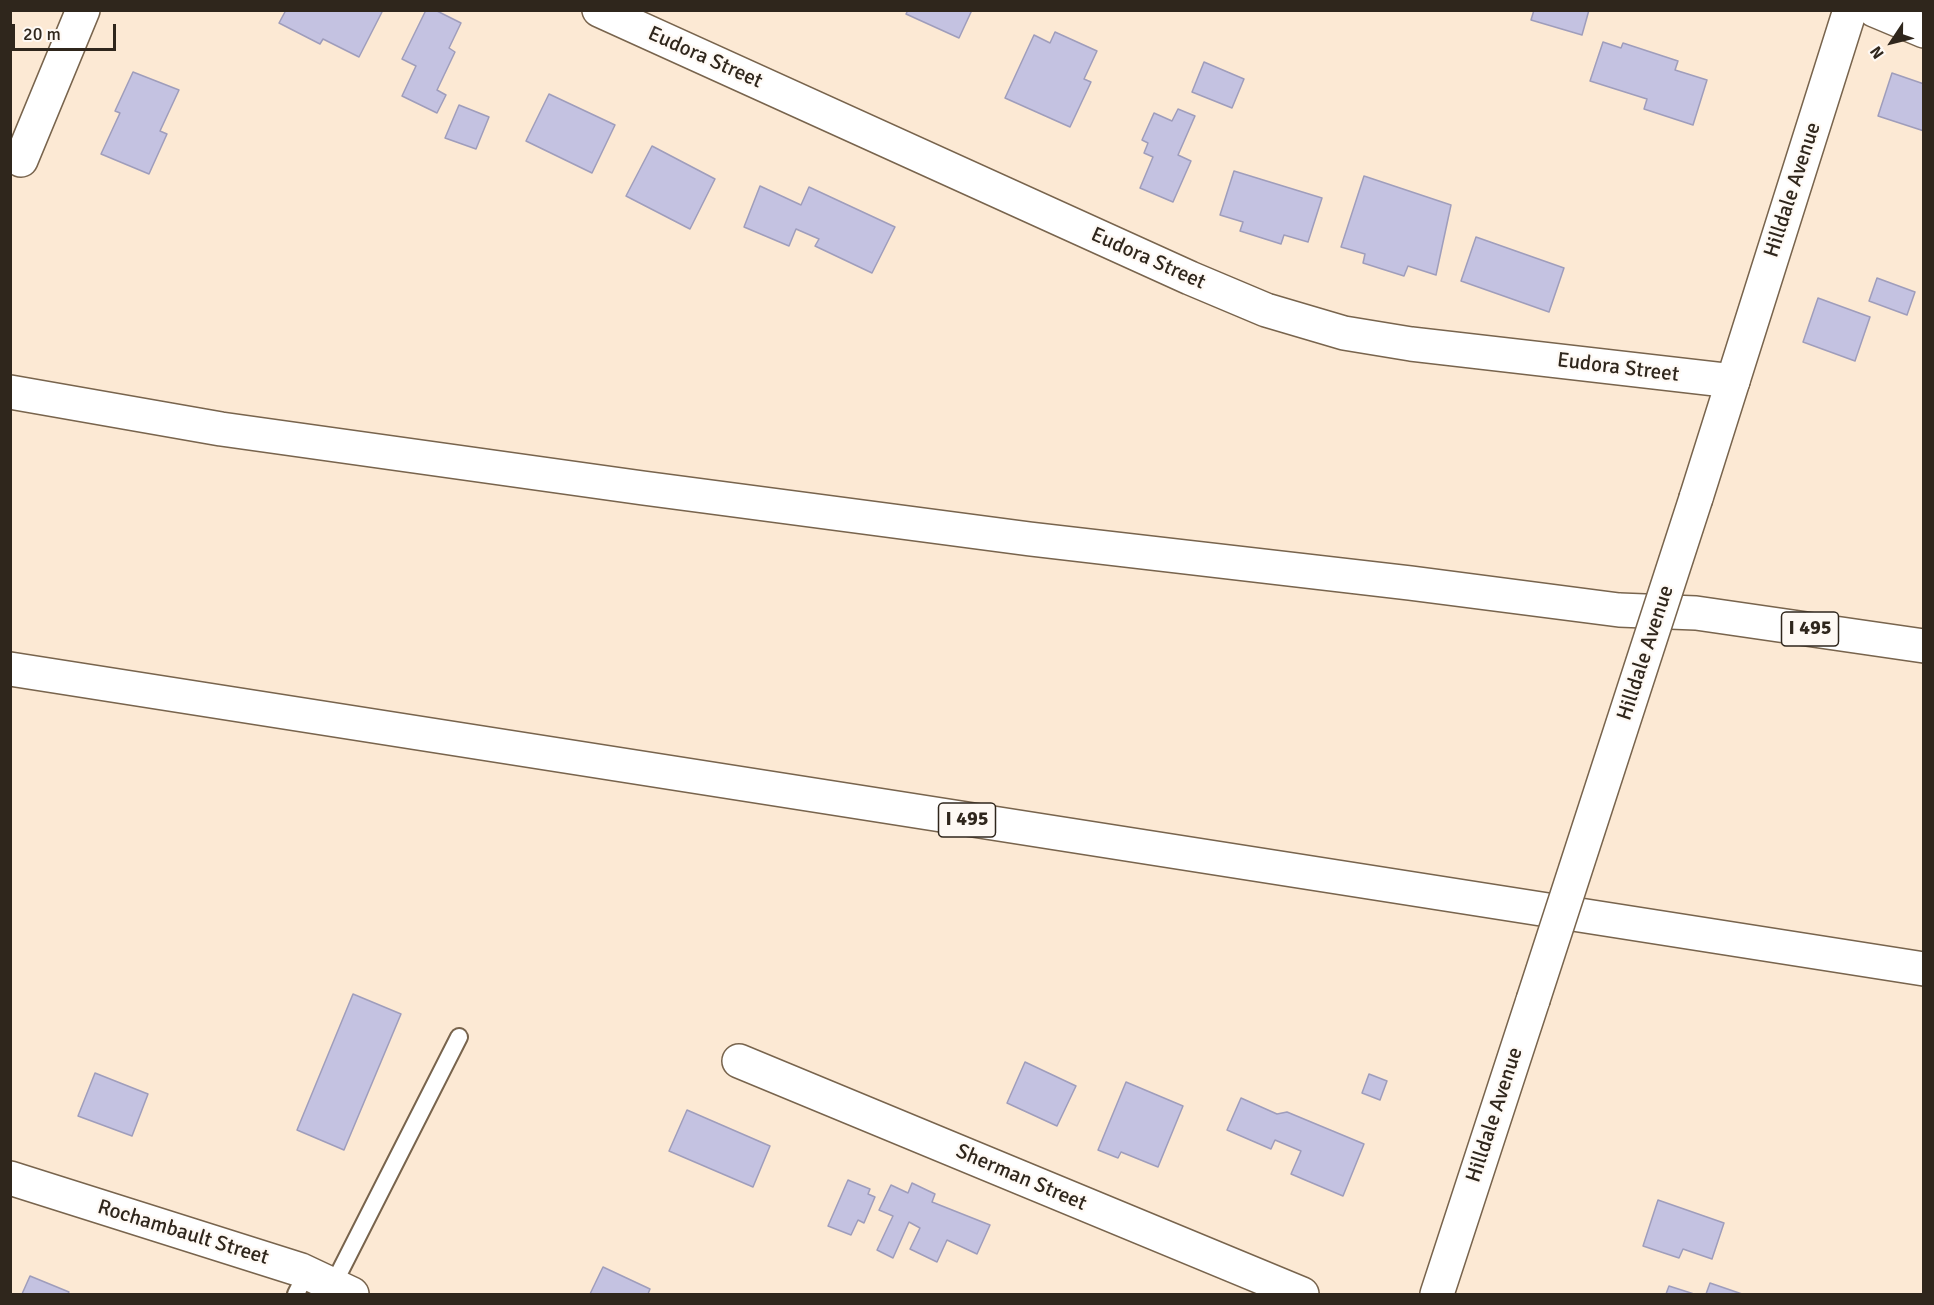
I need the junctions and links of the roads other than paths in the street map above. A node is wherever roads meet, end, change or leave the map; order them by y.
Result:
1 (83, 10) edge
2 (599, 10) edge
3 (1850, 10) edge
4 (1874, 10) edge
5 (1923, 31) edge
6 (21, 160) dead end
7 (1733, 381) junction
8 (10, 392) edge
9 (1923, 646) edge
10 (10, 669) edge
11 (1923, 969) edge
12 (459, 1037) dead end
13 (740, 1061) dead end
14 (10, 1178) edge
15 (322, 1287) edge
16 (1302, 1294) edge
17 (1437, 1294) edge

1 - 6 main road
2 - 7 main road, Eudora Street
3 - 7 main road, Hilldale Avenue
4 - 5 main road
7 - 17 main road, Hilldale Avenue, bridge
8 - 9 main road, I 495
10 - 11 main road, I 495
12 - 15 lane
13 - 16 main road, Sherman Street
14 - 15 main road, Rochambault Street

